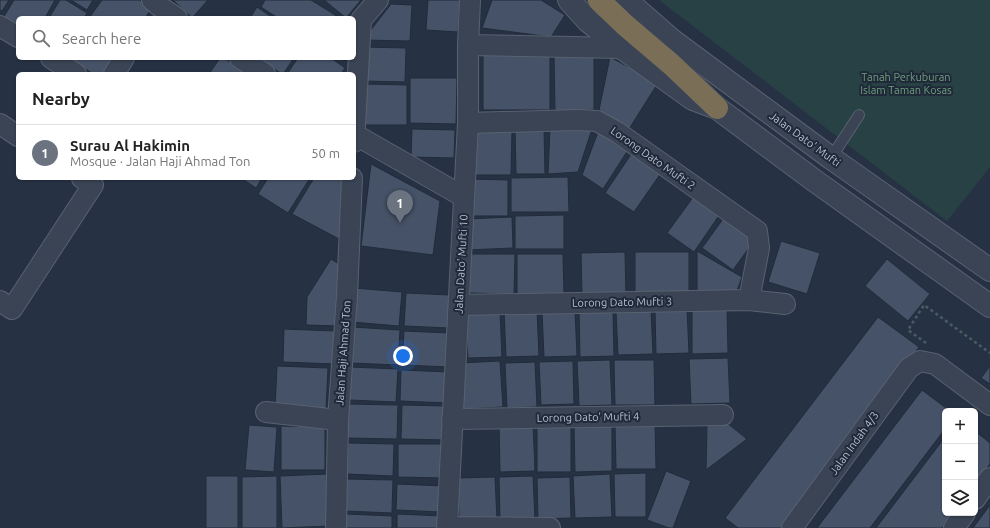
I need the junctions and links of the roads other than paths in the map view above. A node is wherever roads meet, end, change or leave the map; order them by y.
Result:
1 (378, 0) edge
2 (470, 0) edge
3 (569, 0) edge
4 (599, 0) edge
5 (626, 0) edge
6 (154, 8) edge
7 (172, 16) edge
8 (0, 26) edge
9 (16, 36) edge
10 (468, 45) junction
11 (622, 48) junction
12 (54, 60) edge
13 (123, 60) edge
14 (243, 60) edge
15 (73, 72) edge
16 (115, 72) edge
17 (262, 72) edge
18 (356, 101) edge
19 (717, 108) junction
20 (859, 115) dead end
21 (468, 123) junction
22 (0, 124) edge
23 (16, 135) edge
24 (356, 135) edge
25 (831, 158) junction
26 (85, 180) edge
27 (352, 180) edge
28 (464, 197) junction
29 (990, 270) edge
30 (749, 300) junction
31 (0, 301) edge
32 (785, 304) dead end
33 (458, 305) junction
34 (990, 306) edge
35 (990, 405) edge
36 (266, 412) dead end
37 (723, 415) dead end
38 (452, 419) junction
39 (338, 420) junction
40 (990, 478) edge
41 (978, 495) edge
42 (963, 516) edge
43 (336, 528) edge
44 (447, 528) edge
45 (550, 528) edge
46 (792, 528) edge
47 (954, 528) edge

1 - 18 street
2 - 10 street, Jalan Dato' Mufti 10
3 - 11 street
4 - 19 highway
5 - 25 street, Jalan Dato' Mufti
6 - 7 street
8 - 9 street
10 - 11 street
10 - 21 street, Jalan Dato' Mufti 10
11 - 19 street
12 - 15 street
13 - 16 street
14 - 17 street
19 - 34 street
20 - 25 lane
21 - 28 street, Jalan Dato' Mufti 10
21 - 30 street, Lorong Dato Mufti 2
22 - 23 street
24 - 28 street
25 - 29 street, Jalan Dato' Mufti
26 - 31 street
27 - 39 street, Jalan Haji Ahmad Ton
28 - 33 street, Jalan Dato' Mufti 10
30 - 32 street, Lorong Dato Mufti 3
30 - 33 street, Lorong Dato Mufti 3
33 - 38 street, Jalan Dato' Mufti 10
35 - 46 street, Jalan Indah 4/3
36 - 39 street
37 - 38 street, Lorong Dato' Mufti 4
38 - 44 street, Jalan Dato' Mufti 10
39 - 43 street, Jalan Haji Ahmad Ton
40 - 41 street
42 - 47 street
44 - 45 street

